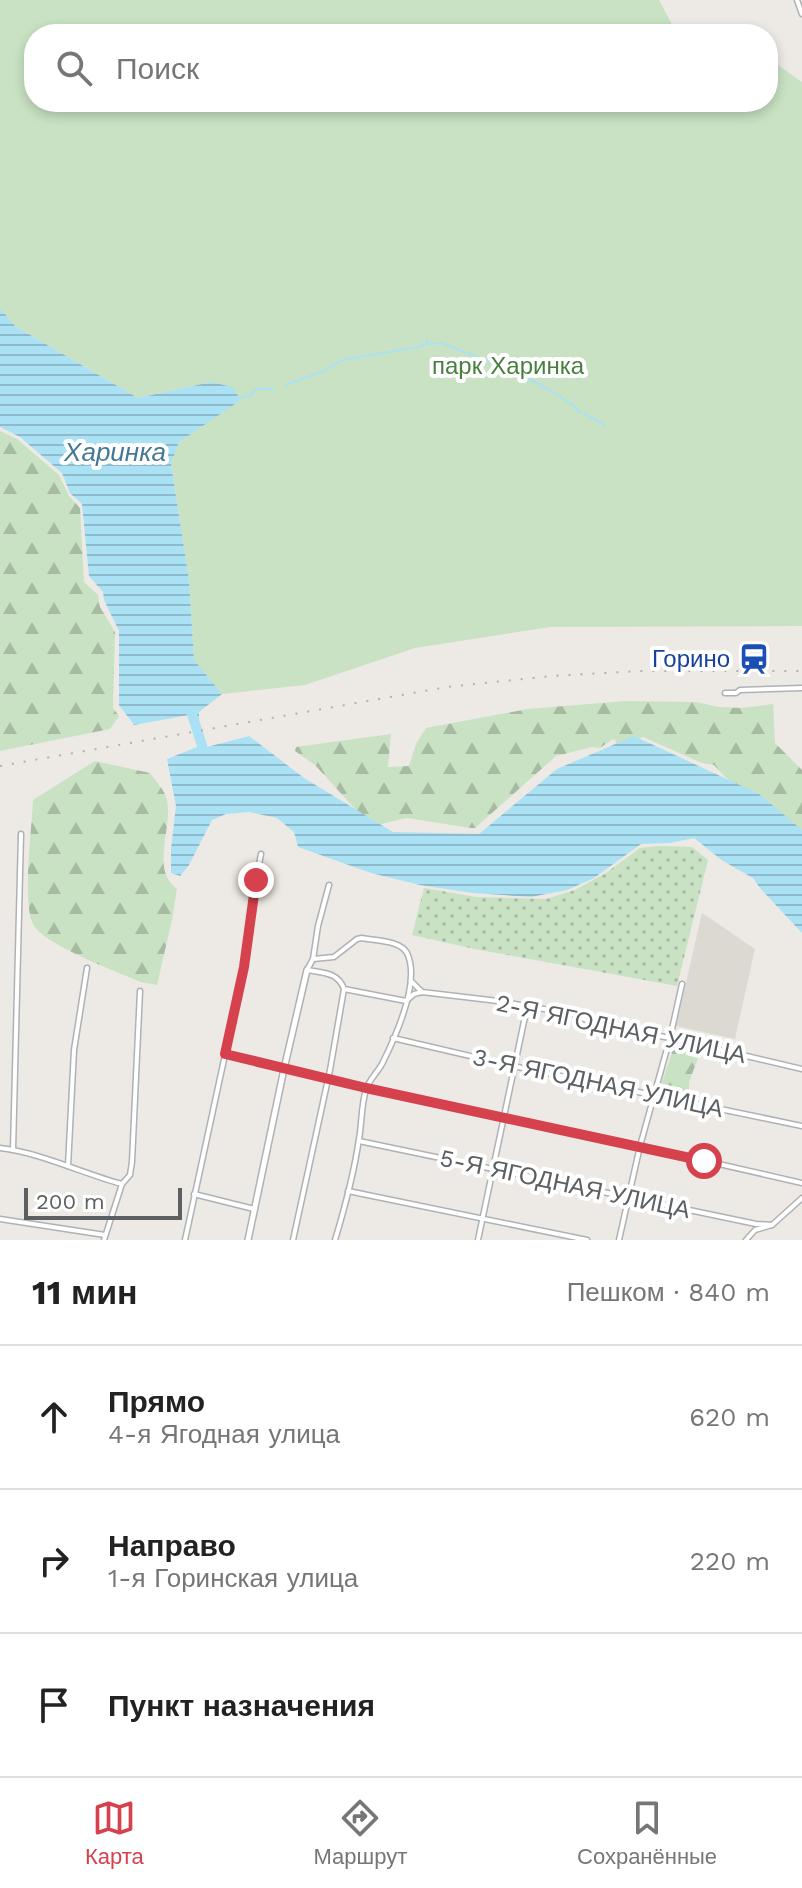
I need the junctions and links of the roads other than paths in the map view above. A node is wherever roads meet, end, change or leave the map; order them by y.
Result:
1 (797, 0) edge
2 (802, 14) edge
3 (802, 688) edge
4 (725, 693) dead end
5 (21, 834) dead end
6 (261, 854) dead end
7 (329, 885) dead end
8 (313, 959) junction
9 (87, 968) dead end
10 (307, 970) junction
11 (411, 981) junction
12 (682, 984) dead end
13 (344, 989) junction
14 (140, 991) dead end
15 (422, 992) junction
16 (406, 1001) junction
17 (527, 1007) junction
18 (393, 1038) junction
19 (670, 1038) junction
20 (225, 1054) junction
21 (513, 1066) junction
22 (284, 1069) junction
23 (802, 1069) edge
24 (328, 1078) junction
25 (366, 1088) junction
26 (654, 1095) junction
27 (502, 1118) junction
28 (802, 1126) edge
29 (359, 1141) junction
30 (640, 1146) junction
31 (0, 1148) edge
32 (13, 1150) junction
33 (68, 1166) junction
34 (493, 1169) junction
35 (802, 1183) edge
36 (122, 1184) junction
37 (348, 1191) junction
38 (194, 1194) junction
39 (802, 1198) edge
40 (629, 1199) junction
41 (255, 1209) junction
42 (482, 1218) junction
43 (0, 1219) edge
44 (772, 1225) junction
45 (105, 1237) edge
46 (336, 1239) edge
47 (185, 1240) edge
48 (248, 1240) edge
49 (293, 1240) edge
50 (343, 1240) edge
51 (478, 1240) edge
52 (587, 1240) edge
53 (619, 1240) edge
54 (746, 1240) edge

1 - 2 street
3 - 4 street
5 - 32 street
6 - 20 street
7 - 8 street
8 - 10 street
8 - 11 street
9 - 33 street
10 - 13 street
10 - 22 street
11 - 15 street
11 - 16 street
12 - 19 street
13 - 16 street
13 - 24 street
14 - 36 street
15 - 16 street
15 - 17 street, 2-Я ЯГОДНАЯ УЛИЦА
16 - 18 street
17 - 19 street, 2-Я ЯГОДНАЯ УЛИЦА
17 - 21 street
18 - 21 street, 3-Я ЯГОДНАЯ УЛИЦА
18 - 25 street
19 - 23 street, 2-Я ЯГОДНАЯ УЛИЦА
19 - 26 street
20 - 22 street
20 - 38 street
21 - 26 street, 3-Я ЯГОДНАЯ УЛИЦА
21 - 27 street
22 - 24 street
22 - 41 street
24 - 25 street
24 - 49 street
25 - 27 street
25 - 29 street
26 - 28 street, 3-Я ЯГОДНАЯ УЛИЦА
26 - 30 street
27 - 30 street
27 - 34 street
29 - 34 street, 5-Я ЯГОДНАЯ УЛИЦА
29 - 37 street
30 - 35 street
30 - 40 street
31 - 32 street
32 - 33 street
33 - 36 street
34 - 40 street, 5-Я ЯГОДНАЯ УЛИЦА
34 - 42 street
36 - 45 street
37 - 42 street
37 - 46 street
38 - 41 street
38 - 47 street
39 - 44 street
40 - 44 street, 5-Я ЯГОДНАЯ УЛИЦА
40 - 53 street
41 - 48 street
42 - 51 street
42 - 52 street
43 - 45 street
44 - 54 street
46 - 50 street

